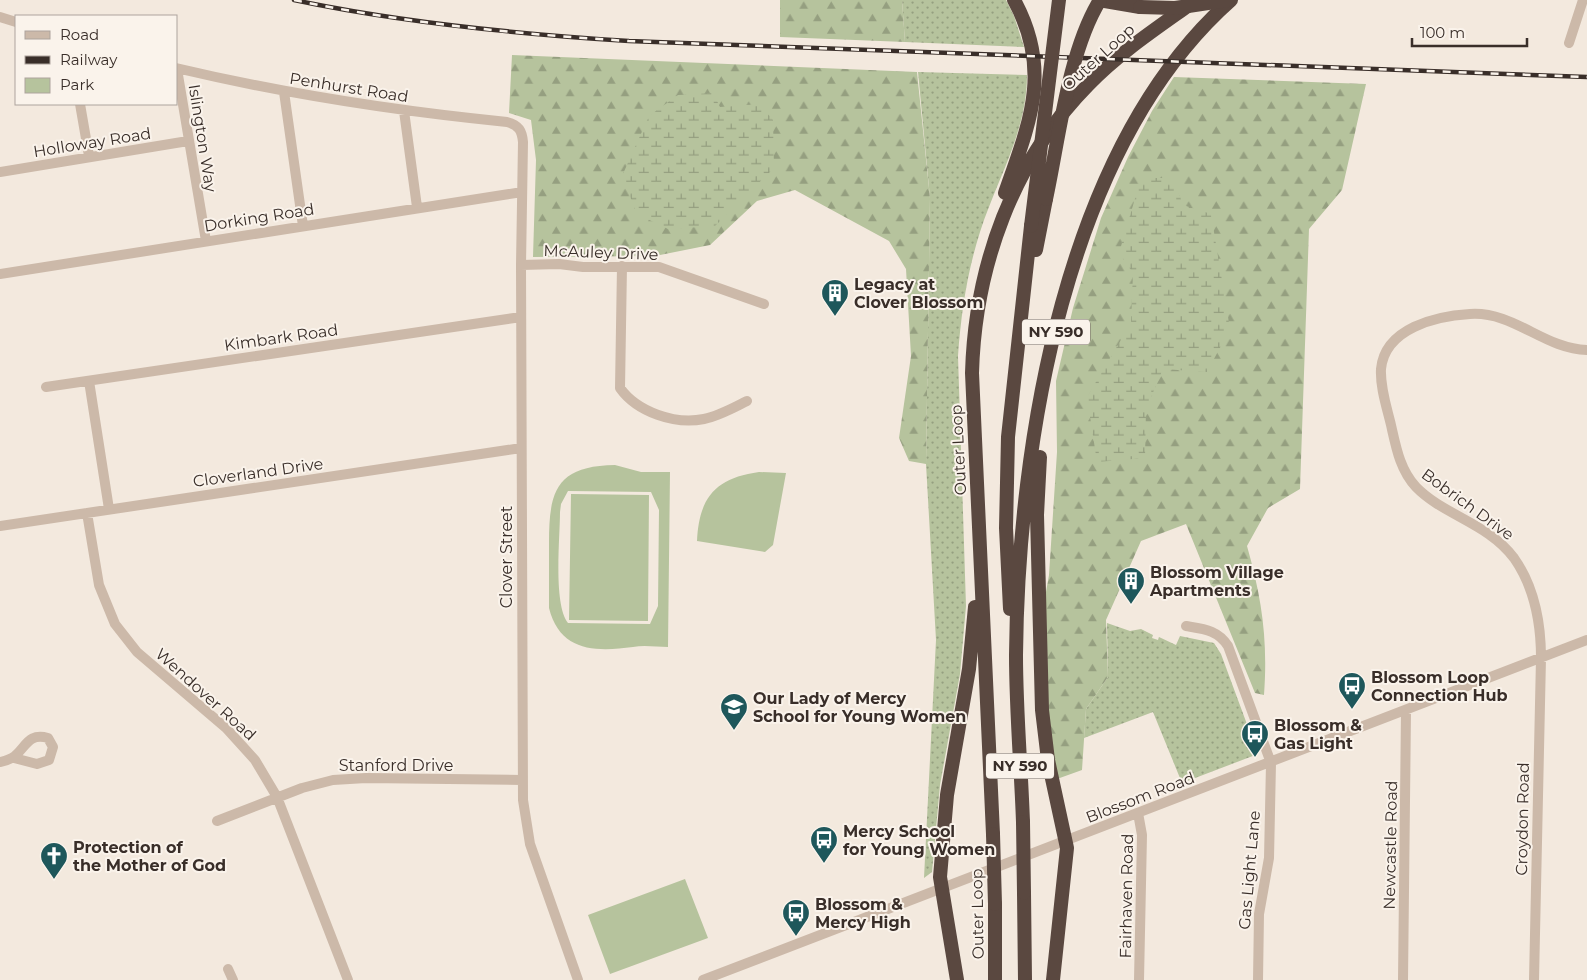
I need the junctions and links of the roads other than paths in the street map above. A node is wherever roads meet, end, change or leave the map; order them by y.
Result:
1 (1014, 0) edge
2 (1059, 0) edge
3 (1100, 0) edge
4 (1196, 0) edge
5 (1229, 0) edge
6 (1583, 0) edge
7 (0, 17) edge
8 (15, 22) edge
9 (1569, 43) dead end
10 (178, 69) edge
11 (178, 76) edge
12 (284, 92) junction
13 (80, 105) edge
14 (404, 111) junction
15 (518, 126) joint
16 (188, 142) junction
17 (89, 156) junction
18 (0, 172) edge
19 (522, 192) junction
20 (418, 207) junction
21 (303, 226) junction
22 (206, 241) junction
23 (521, 265) junction
24 (622, 266) junction
25 (0, 274) edge
26 (984, 276) junction
27 (764, 304) dead end
28 (521, 317) junction
29 (1055, 335) junction
30 (1587, 350) edge
31 (1015, 358) junction
32 (89, 381) junction
33 (46, 387) dead end
34 (747, 401) dead end
35 (521, 448) junction
36 (109, 509) junction
37 (87, 513) junction
38 (0, 526) edge
39 (980, 539) junction
40 (1186, 626) dead end
41 (1587, 640) edge
42 (1540, 658) junction
43 (1017, 709) junction
44 (1406, 711) junction
45 (14, 758) dead end
46 (0, 762) edge
47 (1271, 763) junction
48 (522, 780) junction
49 (277, 798) junction
50 (1138, 813) junction
51 (217, 821) dead end
52 (1066, 841) junction
53 (940, 889) junction
54 (228, 968) dead end
55 (232, 980) edge
56 (348, 980) edge
57 (578, 980) edge
58 (703, 980) edge
59 (957, 980) edge
60 (995, 980) edge
61 (1025, 980) edge
62 (1053, 980) edge
63 (1139, 980) edge
64 (1258, 980) edge
65 (1403, 980) edge
66 (1534, 980) edge

1 - 26 highway
2 - 31 highway, bridge
3 - 5 highway, bridge
3 - 31 highway, bridge
4 - 26 highway, Outer Loop / NY 590
5 - 29 highway, NY 590
6 - 9 street
7 - 8 street
10 - 12 street, Penhurst Road
11 - 16 street, Islington Way
12 - 14 street, Penhurst Road
12 - 21 street
13 - 17 street
14 - 15 street, Penhurst Road
14 - 20 street
15 - 19 street, Clover Street
16 - 17 street, Holloway Road
16 - 22 street, Islington Way
17 - 18 street, Holloway Road
19 - 20 street, Dorking Road
19 - 23 street, Clover Street
20 - 21 street, Dorking Road
21 - 22 street, Dorking Road
22 - 25 street, Dorking Road
23 - 24 street, McAuley Drive
23 - 28 street, Clover Street
24 - 27 street, McAuley Drive
24 - 34 street
26 - 39 highway, Outer Loop / NY 590
28 - 32 street, Kimbark Road
28 - 35 street, Clover Street
29 - 43 highway, NY 590
29 - 52 highway
30 - 42 street, Bobrich Drive
31 - 43 highway
32 - 33 street, Kimbark Road
32 - 36 street
35 - 36 street, Cloverland Drive
35 - 48 street, Clover Street
36 - 37 street, Cloverland Drive
37 - 38 street, Cloverland Drive
37 - 49 street, Wendover Road
39 - 53 highway
39 - 60 highway, Outer Loop / NY 590, bridge
40 - 47 street
41 - 42 street, Blossom Road
42 - 44 street, Blossom Road
42 - 66 street, Croydon Road
43 - 61 highway, NY 590, bridge
44 - 47 street, Blossom Road
44 - 65 street, Newcastle Road
45 - 46 street
47 - 50 street, Blossom Road
47 - 64 street, Gas Light Lane
48 - 49 street, Stanford Drive
48 - 57 street, Clover Street
49 - 51 street, Stanford Drive
49 - 56 street, Wendover Road
50 - 52 street, Blossom Road
50 - 63 street, Fairhaven Road
52 - 53 street, Blossom Road
52 - 62 highway
53 - 58 street, Blossom Road
53 - 59 highway
54 - 55 street

